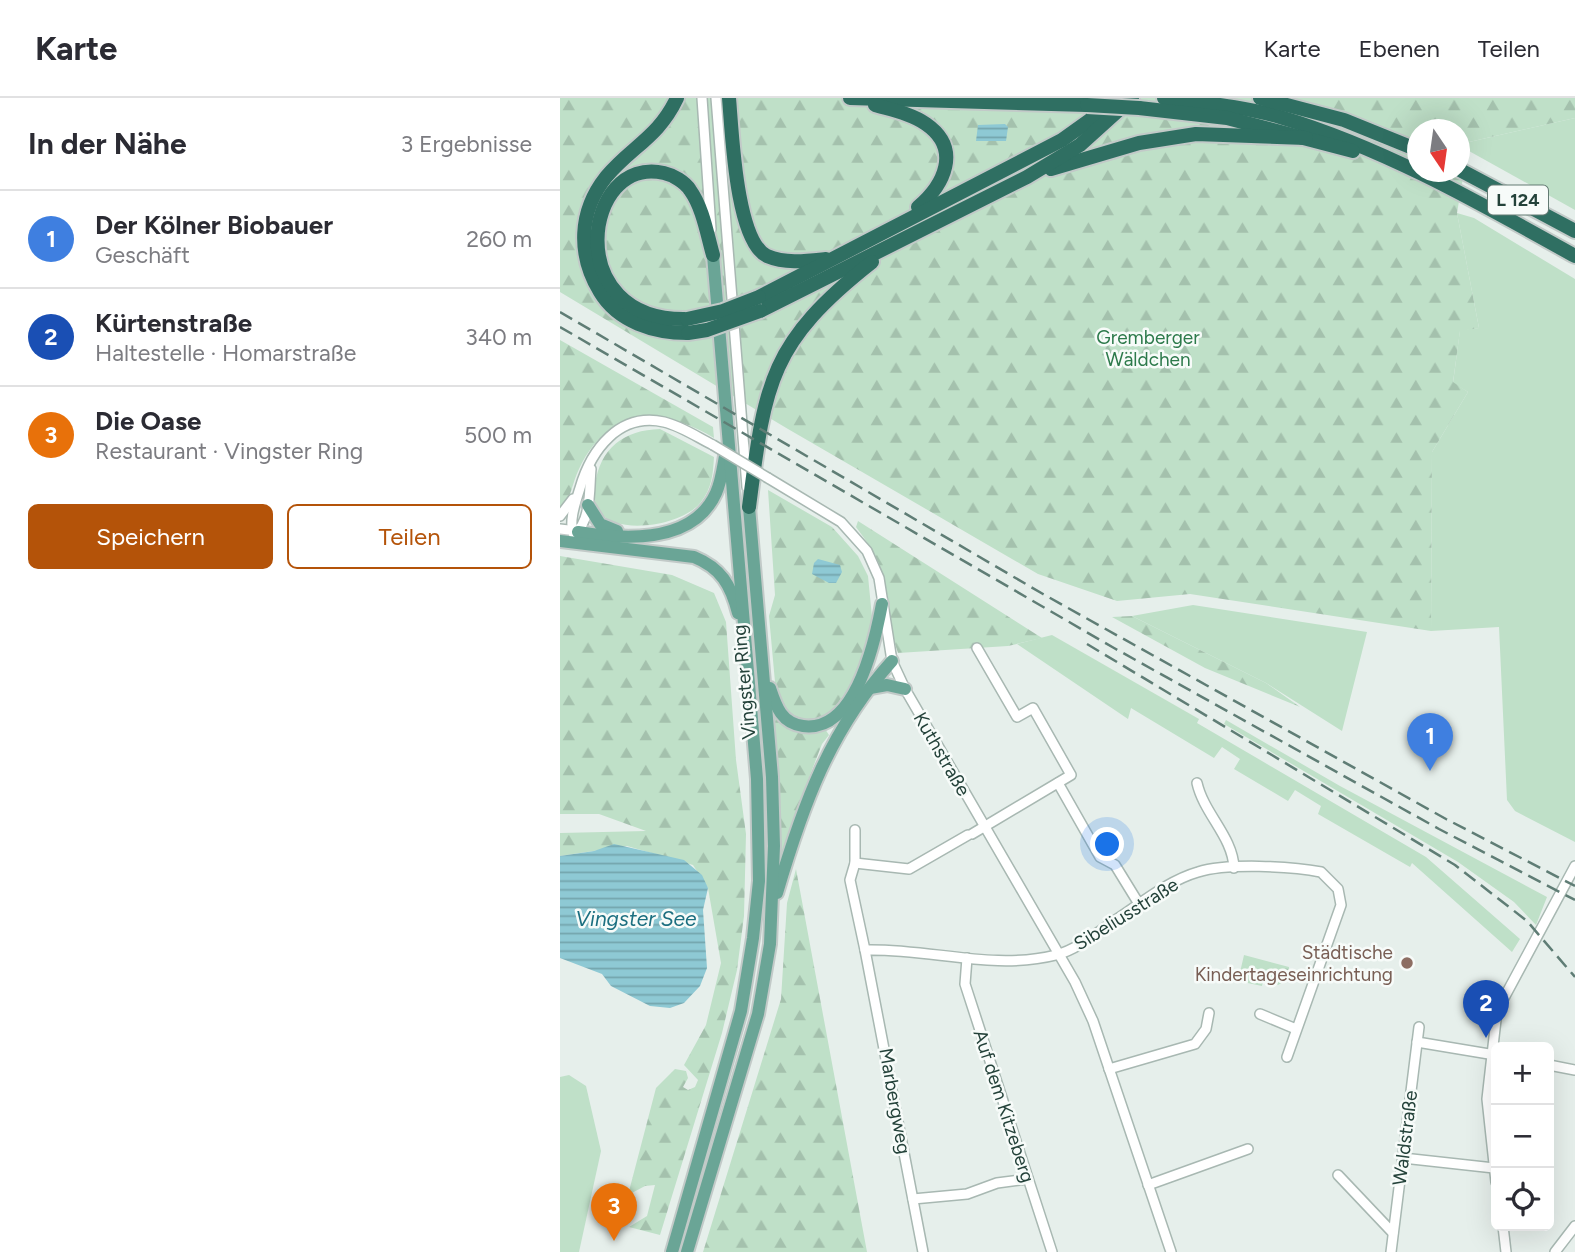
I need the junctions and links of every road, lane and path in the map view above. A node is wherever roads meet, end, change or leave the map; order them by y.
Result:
1 (677, 98) edge
2 (702, 98) edge
3 (716, 98) edge
4 (729, 98) edge
5 (850, 98) edge
6 (1113, 98) edge
7 (1164, 98) edge
8 (1260, 98) edge
9 (1298, 98) edge
10 (857, 99) edge
11 (1135, 103) edge
12 (1344, 120) junction
13 (1306, 138) junction
14 (1407, 146) edge
15 (1398, 164) junction
16 (1470, 175) edge
17 (1027, 177) junction
18 (898, 224) junction
19 (1575, 230) edge
20 (895, 244) junction
21 (713, 255) junction
22 (1575, 256) edge
23 (834, 258) junction
24 (759, 304) junction
25 (687, 326) junction
26 (728, 436) junction
27 (591, 460) junction
28 (583, 478) junction
29 (588, 505) junction
30 (749, 507) junction
31 (560, 516) edge
32 (560, 529) edge
33 (575, 532) junction
34 (653, 535) junction
35 (560, 541) edge
36 (590, 545) junction
37 (882, 604) junction
38 (977, 648) dead end
39 (747, 651) junction
40 (892, 660) junction
41 (763, 668) junction
42 (864, 673) junction
43 (870, 688) junction
44 (905, 689) junction
45 (1058, 783) junction
46 (1198, 783) dead end
47 (985, 826) junction
48 (855, 830) dead end
49 (855, 863) junction
50 (1575, 866) edge
51 (1234, 868) junction
52 (1139, 904) junction
53 (770, 918) junction
54 (865, 950) junction
55 (1059, 954) junction
56 (967, 958) junction
57 (1209, 1013) dead end
58 (1260, 1014) dead end
59 (1419, 1027) dead end
60 (1296, 1029) junction
61 (1417, 1042) junction
62 (1495, 1042) edge
63 (1491, 1054) edge
64 (1287, 1057) dead end
65 (1554, 1066) edge
66 (1109, 1069) junction
67 (1575, 1070) edge
68 (1491, 1086) edge
69 (1491, 1142) edge
70 (1248, 1149) dead end
71 (1403, 1158) junction
72 (1491, 1168) edge
73 (1338, 1175) dead end
74 (1028, 1179) junction
75 (1148, 1185) junction
76 (913, 1199) junction
77 (1575, 1226) edge
78 (1504, 1231) edge
79 (1393, 1233) junction
80 (672, 1252) edge
81 (687, 1252) edge
82 (923, 1252) edge
83 (1052, 1252) edge
84 (1171, 1252) edge
85 (1391, 1252) edge
86 (1506, 1252) edge
87 (1555, 1252) edge

1 - 25 highway
2 - 21 street, Vingster Ring
3 - 30 street, Vingster Ring
4 - 23 highway
5 - 10 highway
6 - 18 highway
7 - 15 highway, L 124
8 - 12 highway
9 - 12 highway
10 - 11 highway, bridge
10 - 18 highway
11 - 13 highway
11 - 17 highway
12 - 14 highway
13 - 15 highway
13 - 17 highway
15 - 22 highway, L 124
16 - 19 highway, L 124
17 - 20 highway
18 - 23 highway
20 - 24 highway
20 - 30 highway
21 - 25 highway
21 - 26 main road, Vingster Ring
23 - 24 highway
24 - 25 highway, bridge
26 - 34 main road
26 - 39 main road, Vingster Ring
27 - 28 street, Kuthstraße
27 - 29 street
27 - 37 street, Kuthstraße, bridge
28 - 31 street
28 - 33 street, Kuthstraße
29 - 33 street
29 - 34 main road
30 - 41 main road, Vingster Ring
32 - 33 street
33 - 34 main road
33 - 35 street
33 - 36 main road
35 - 36 main road
36 - 39 main road
37 - 40 street, Kuthstraße
37 - 42 main road
38 - 45 street
39 - 80 main road, Vingster Ring
40 - 42 main road
40 - 43 main road
40 - 44 street, Kuthstraße
41 - 42 main road
41 - 53 main road, Vingster Ring
43 - 44 main road
43 - 53 main road
44 - 47 street, Kuthstraße
45 - 47 street
45 - 52 street
46 - 51 street
47 - 49 street
47 - 55 street, Kuthstraße
48 - 49 street, Marbergweg
49 - 54 street, Marbergweg
50 - 62 street
51 - 52 street, Sibeliusstraße
51 - 60 street, Sibeliusstraße
52 - 55 street, Sibeliusstraße
53 - 81 main road, Vingster Ring
54 - 56 street
54 - 76 street, Marbergweg
55 - 56 street
55 - 66 street, Kuthstraße
56 - 74 street, Auf dem Kitzeberg
57 - 66 street
58 - 60 street
59 - 61 street, Waldstraße
60 - 64 street, Sibeliusstraße
61 - 63 street
61 - 71 street, Waldstraße
65 - 67 street
66 - 75 street, Kuthstraße
68 - 69 street
70 - 75 street
71 - 72 street
71 - 79 street, Waldstraße
73 - 79 street
74 - 76 street
74 - 83 street, Auf dem Kitzeberg
75 - 84 street, Kuthstraße
76 - 82 street, Marbergweg
77 - 87 street
78 - 86 street
79 - 85 street, Waldstraße

